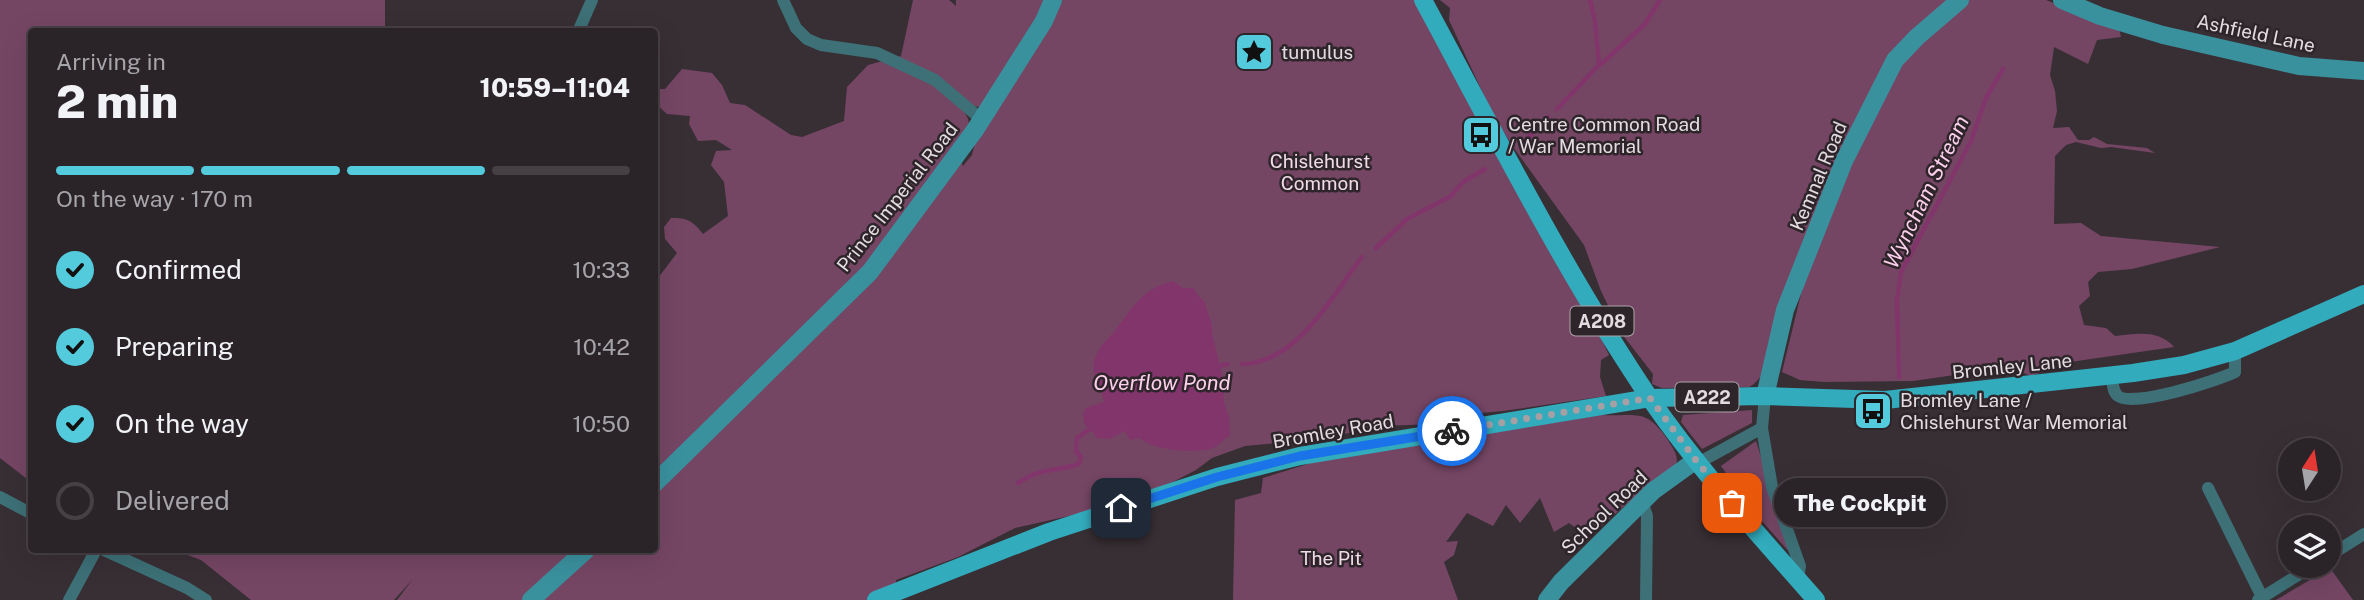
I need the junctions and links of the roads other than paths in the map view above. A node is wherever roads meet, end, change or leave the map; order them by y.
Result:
1 (592, 0) edge
2 (783, 0) edge
3 (1053, 0) edge
4 (1423, 0) edge
5 (1960, 0) edge
6 (2062, 0) edge
7 (580, 28) edge
8 (2364, 71) edge
9 (981, 120) junction
10 (2364, 293) edge
11 (2235, 351) junction
12 (2112, 376) junction
13 (1765, 396) junction
14 (1650, 398) junction
15 (1762, 428) junction
16 (1697, 461) junction
17 (658, 480) edge
18 (2208, 488) dead end
19 (0, 497) edge
20 (1643, 503) junction
21 (28, 512) edge
22 (2364, 534) edge
23 (2341, 548) edge
24 (94, 553) edge
25 (111, 553) edge
26 (583, 553) edge
27 (2293, 578) edge
28 (1798, 580) junction
29 (2260, 599) edge
30 (69, 600) edge
31 (206, 600) edge
32 (531, 600) edge
33 (876, 600) edge
34 (1547, 600) edge
35 (1646, 600) edge
36 (1816, 600) edge

1 - 7 street
2 - 9 street
3 - 9 street, Prince Imperial Road
4 - 14 main road, A208
5 - 13 street, Kemnal Road
6 - 8 street, Ashfield Lane
9 - 17 street, Prince Imperial Road
10 - 11 main road, Bromley Lane / A222
11 - 12 main road, Bromley Lane / A222
11 - 12 street
12 - 13 main road, Bromley Lane / A222
13 - 14 main road, Bromley Lane / A222
13 - 15 street
14 - 16 main road, A208
14 - 33 main road, Bromley Road / A222
15 - 16 street
15 - 28 street
16 - 20 street, School Road
16 - 28 main road, A208
18 - 29 street
19 - 21 street
20 - 34 street, School Road
20 - 35 street
22 - 23 street
24 - 30 street
25 - 31 street
26 - 32 street
27 - 29 street
28 - 36 main road, A208

